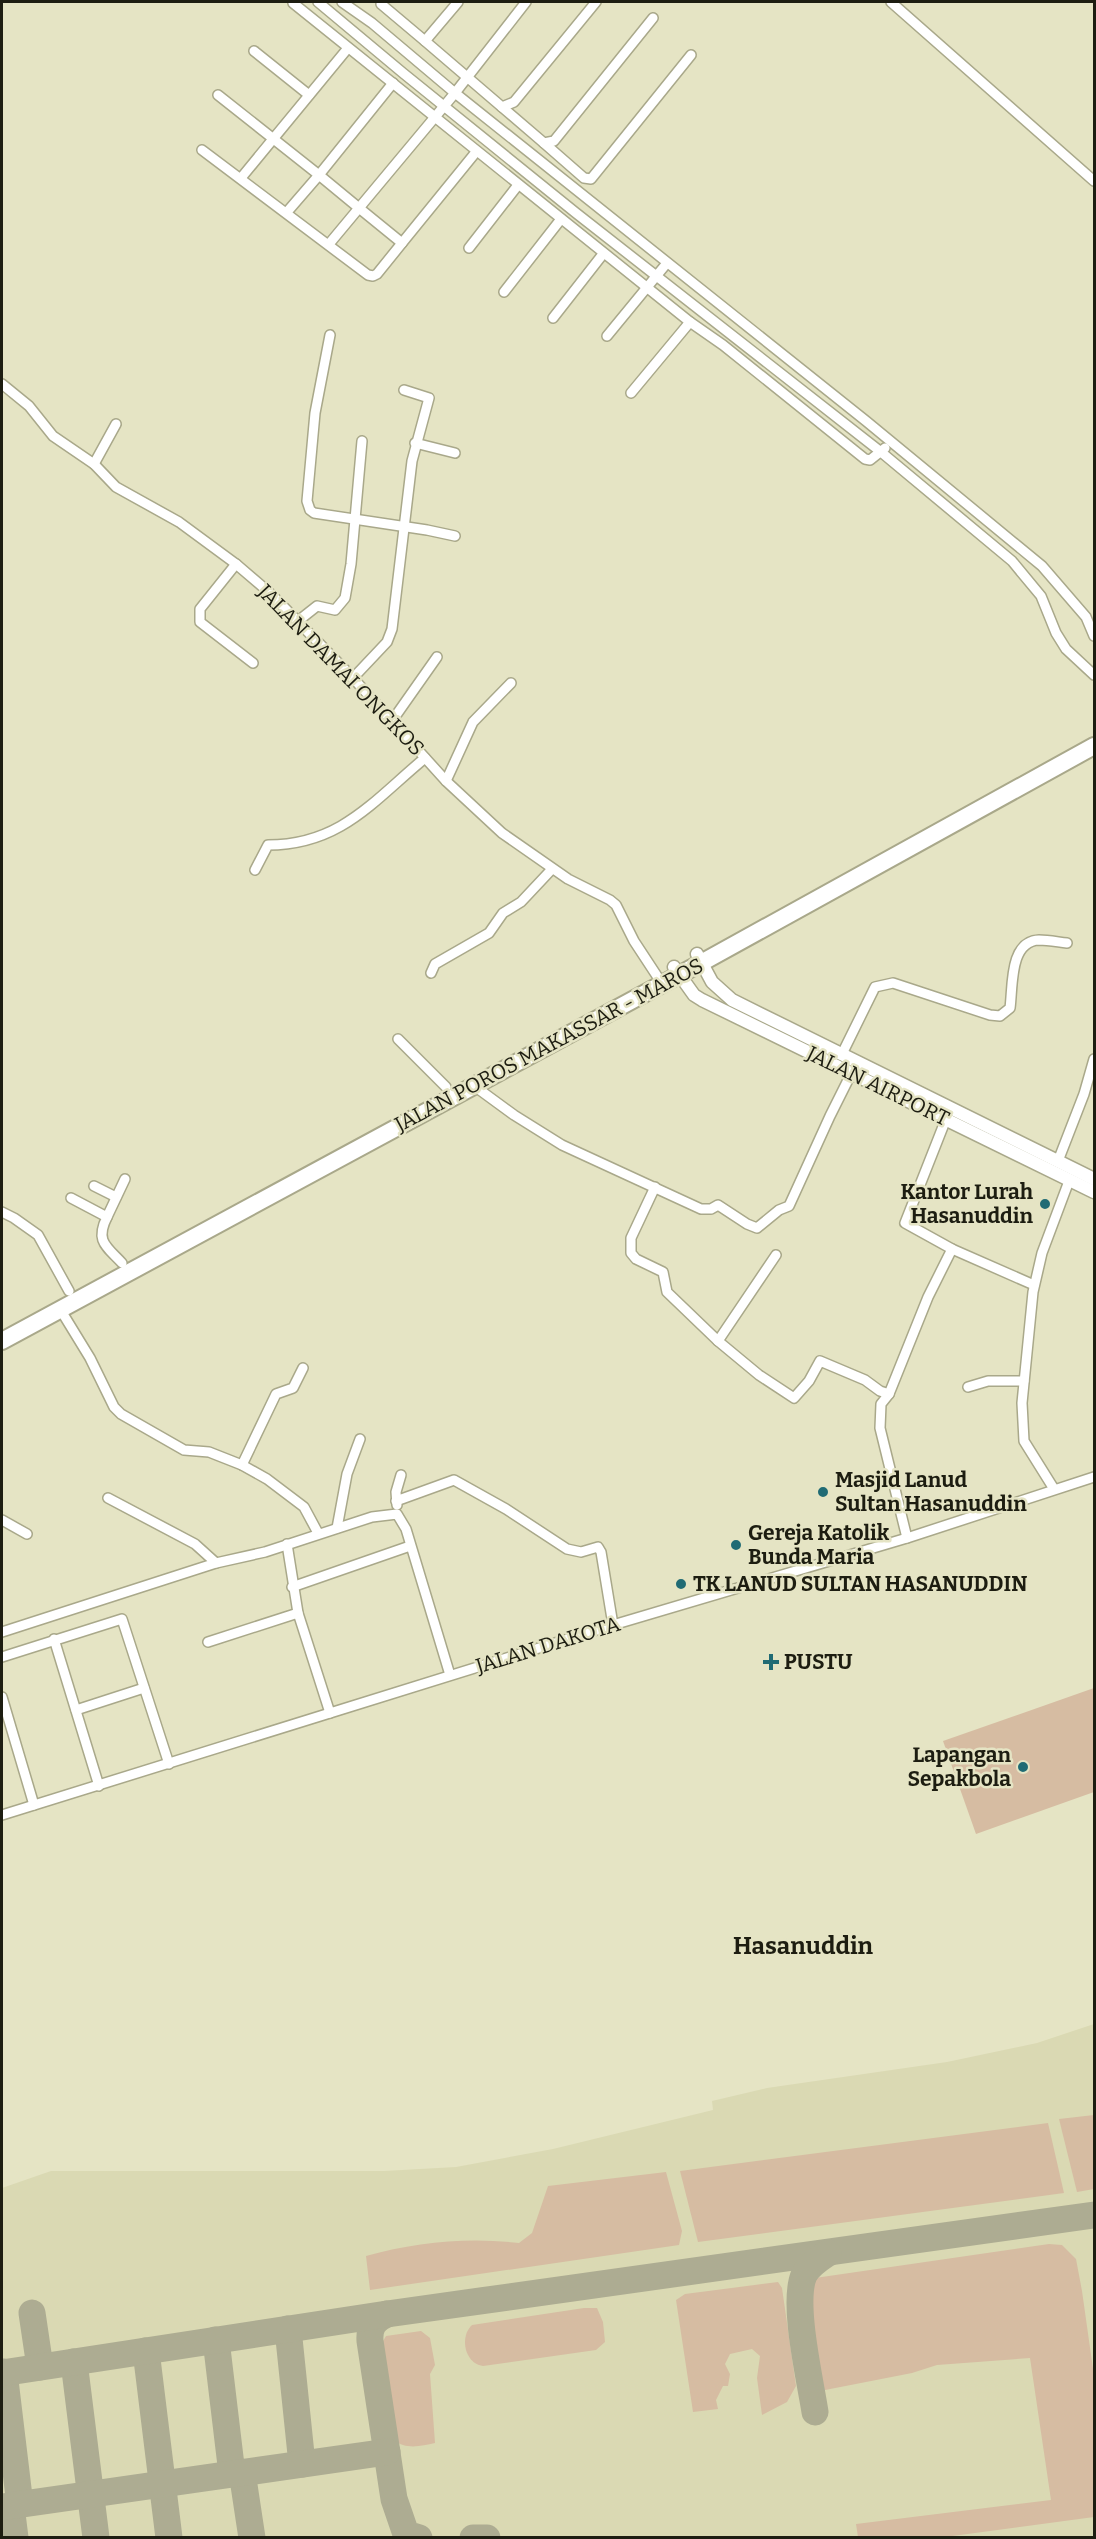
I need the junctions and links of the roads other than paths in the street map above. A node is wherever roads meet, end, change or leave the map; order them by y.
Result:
1 (318, 2) edge
2 (342, 2) edge
3 (383, 2) edge
4 (458, 2) edge
5 (526, 2) edge
6 (596, 2) edge
7 (891, 2) edge
8 (292, 3) edge
9 (653, 18) dead end
10 (425, 41) junction
11 (348, 48) junction
12 (254, 51) dead end
13 (691, 55) dead end
14 (467, 76) junction
15 (393, 83) junction
16 (455, 93) junction
17 (218, 95) dead end
18 (309, 95) junction
19 (444, 106) junction
20 (502, 107) junction
21 (435, 117) junction
22 (274, 139) junction
23 (544, 143) junction
24 (202, 150) dead end
25 (476, 152) junction
26 (319, 175) junction
27 (241, 178) junction
28 (1095, 182) edge
29 (518, 186) junction
30 (359, 208) junction
31 (287, 212) junction
32 (561, 219) junction
33 (402, 243) junction
34 (329, 244) junction
35 (469, 248) dead end
36 (603, 254) junction
37 (667, 263) junction
38 (658, 276) junction
39 (647, 287) junction
40 (504, 292) dead end
41 (553, 318) dead end
42 (690, 322) junction
43 (330, 335) dead end
44 (607, 336) dead end
45 (802, 369) junction
46 (790, 382) junction
47 (2, 384) edge
48 (404, 390) dead end
49 (632, 393) dead end
50 (116, 424) dead end
51 (362, 441) dead end
52 (415, 442) junction
53 (891, 442) junction
54 (881, 452) junction
55 (455, 453) dead end
56 (94, 464) junction
57 (355, 520) junction
58 (403, 526) junction
59 (455, 536) dead end
60 (236, 564) junction
61 (298, 621) junction
62 (1095, 636) edge
63 (437, 657) dead end
64 (253, 663) dead end
65 (1095, 675) edge
66 (353, 678) junction
67 (511, 683) dead end
68 (392, 721) junction
69 (1095, 735) edge
70 (1095, 746) edge
71 (425, 758) junction
72 (446, 781) junction
73 (552, 869) junction
74 (255, 870) dead end
75 (1067, 944) dead end
76 (699, 959) junction
77 (676, 971) junction
78 (431, 973) dead end
79 (657, 976) junction
80 (766, 1023) junction
81 (398, 1039) dead end
82 (842, 1053) junction
83 (1095, 1059) edge
84 (851, 1074) junction
85 (473, 1085) junction
86 (446, 1088) junction
87 (946, 1119) junction
88 (1034, 1156) junction
89 (1058, 1161) junction
90 (125, 1179) dead end
91 (1095, 1179) edge
92 (1069, 1181) junction
93 (94, 1186) dead end
94 (654, 1186) junction
95 (1095, 1192) edge
96 (116, 1197) junction
97 (71, 1198) dead end
98 (2, 1212) edge
99 (107, 1217) junction
100 (952, 1249) junction
101 (776, 1256) dead end
102 (122, 1263) junction
103 (96, 1283) junction
104 (1034, 1285) junction
105 (69, 1291) junction
106 (60, 1309) junction
107 (2, 1328) edge
108 (2, 1341) edge
109 (718, 1341) junction
110 (303, 1368) dead end
111 (1024, 1381) junction
112 (968, 1387) dead end
113 (889, 1394) junction
114 (360, 1439) dead end
115 (242, 1466) junction
116 (401, 1475) dead end
117 (1095, 1477) edge
118 (1054, 1489) junction
119 (108, 1498) dead end
120 (396, 1501) junction
121 (398, 1514) junction
122 (2, 1520) edge
123 (337, 1528) junction
124 (318, 1533) junction
125 (27, 1534) dead end
126 (907, 1538) junction
127 (287, 1544) junction
128 (410, 1546) junction
129 (216, 1563) junction
130 (292, 1587) junction
131 (298, 1613) junction
132 (613, 1625) junction
133 (2, 1632) edge
134 (54, 1640) junction
135 (208, 1642) dead end
136 (2, 1657) edge
137 (450, 1676) junction
138 (144, 1688) junction
139 (2, 1697) edge
140 (76, 1710) junction
141 (330, 1713) junction
142 (169, 1764) junction
143 (99, 1786) junction
144 (34, 1805) junction
145 (2, 1815) edge

1 - 19 street
2 - 16 street
3 - 10 street
4 - 10 street
5 - 14 street
6 - 20 street
7 - 28 street
8 - 11 street
9 - 23 street
10 - 14 street
11 - 15 street
11 - 18 street
12 - 18 street
13 - 23 street
14 - 16 street
14 - 20 street
15 - 21 street
15 - 26 street
16 - 19 street
16 - 37 street
17 - 22 street
18 - 22 street
19 - 21 street
19 - 38 street
20 - 23 street
21 - 25 street
21 - 30 street
22 - 26 street
22 - 27 street
24 - 27 street
25 - 29 street
25 - 33 street
26 - 30 street
26 - 31 street
27 - 31 street
29 - 32 street
29 - 35 street
30 - 33 street
30 - 34 street
31 - 34 street
32 - 36 street
32 - 40 street
33 - 34 street
36 - 39 street
36 - 41 street
37 - 38 street
37 - 45 street
38 - 39 street
38 - 46 street
39 - 42 street
39 - 44 street
42 - 49 street
42 - 54 street
43 - 57 street
45 - 46 street
45 - 53 street
46 - 54 street
47 - 56 street, JALAN DAMAI ONGKOS
48 - 52 street
50 - 56 street
51 - 57 street
52 - 55 street
52 - 58 street
53 - 54 street
53 - 62 street
54 - 65 street
56 - 60 street, JALAN DAMAI ONGKOS
57 - 58 street
57 - 61 street
58 - 59 street
58 - 66 street
60 - 61 street, JALAN DAMAI ONGKOS
60 - 64 street
61 - 66 street, JALAN DAMAI ONGKOS
63 - 68 street
66 - 68 street, JALAN DAMAI ONGKOS
67 - 72 street
68 - 71 street, JALAN DAMAI ONGKOS
69 - 76 highway, JALAN POROS MAKASSAR - MAROS
70 - 76 highway, JALAN POROS MAKASSAR - MAROS
71 - 72 street, JALAN DAMAI ONGKOS
71 - 74 street
72 - 73 street, JALAN DAMAI ONGKOS
73 - 78 street
73 - 79 street, JALAN DAMAI ONGKOS
75 - 82 street
76 - 77 highway, JALAN POROS MAKASSAR - MAROS
76 - 80 street, JALAN AIRPORT
77 - 79 highway, JALAN POROS MAKASSAR - MAROS
77 - 80 street, JALAN AIRPORT
77 - 85 highway, JALAN POROS MAKASSAR - MAROS
79 - 86 highway, JALAN POROS MAKASSAR - MAROS
80 - 82 street, JALAN AIRPORT
80 - 84 street, JALAN AIRPORT
81 - 86 street
82 - 88 street, JALAN AIRPORT
83 - 89 street
84 - 87 street, JALAN AIRPORT
84 - 94 street
85 - 94 street
85 - 103 highway, JALAN POROS MAKASSAR - MAROS
86 - 102 highway, JALAN POROS MAKASSAR - MAROS
87 - 88 street, JALAN AIRPORT
87 - 100 street
88 - 89 street, JALAN AIRPORT
88 - 92 street, JALAN AIRPORT
89 - 91 street, JALAN AIRPORT
90 - 96 street
92 - 95 street, JALAN AIRPORT
92 - 104 street
93 - 96 street
94 - 109 street
96 - 99 street
97 - 99 street
98 - 105 street
99 - 102 street
100 - 104 street
100 - 113 street
101 - 109 street
102 - 103 highway, JALAN POROS MAKASSAR - MAROS
103 - 105 highway, JALAN POROS MAKASSAR - MAROS
103 - 106 highway, JALAN POROS MAKASSAR - MAROS
104 - 111 street
105 - 107 highway, JALAN POROS MAKASSAR - MAROS
106 - 108 highway, JALAN POROS MAKASSAR - MAROS
106 - 115 street
109 - 113 street
110 - 115 street
111 - 112 street
111 - 118 street
113 - 126 street
114 - 123 street
115 - 124 street
116 - 120 street
117 - 118 street, JALAN DAKOTA
118 - 126 street, JALAN DAKOTA
119 - 129 street
120 - 121 street
120 - 132 street
121 - 123 street
121 - 128 street
122 - 125 street
123 - 124 street
124 - 127 street
126 - 132 street, JALAN DAKOTA
127 - 129 street
127 - 130 street
128 - 130 street
128 - 137 street
129 - 133 street
130 - 131 street
131 - 135 street
131 - 141 street
132 - 137 street, JALAN DAKOTA
134 - 136 street
134 - 138 street
134 - 140 street
137 - 141 street, JALAN DAKOTA
138 - 140 street
138 - 142 street
139 - 144 street
140 - 143 street
141 - 142 street, JALAN DAKOTA
142 - 143 street, JALAN DAKOTA
143 - 144 street, JALAN DAKOTA
144 - 145 street, JALAN DAKOTA

